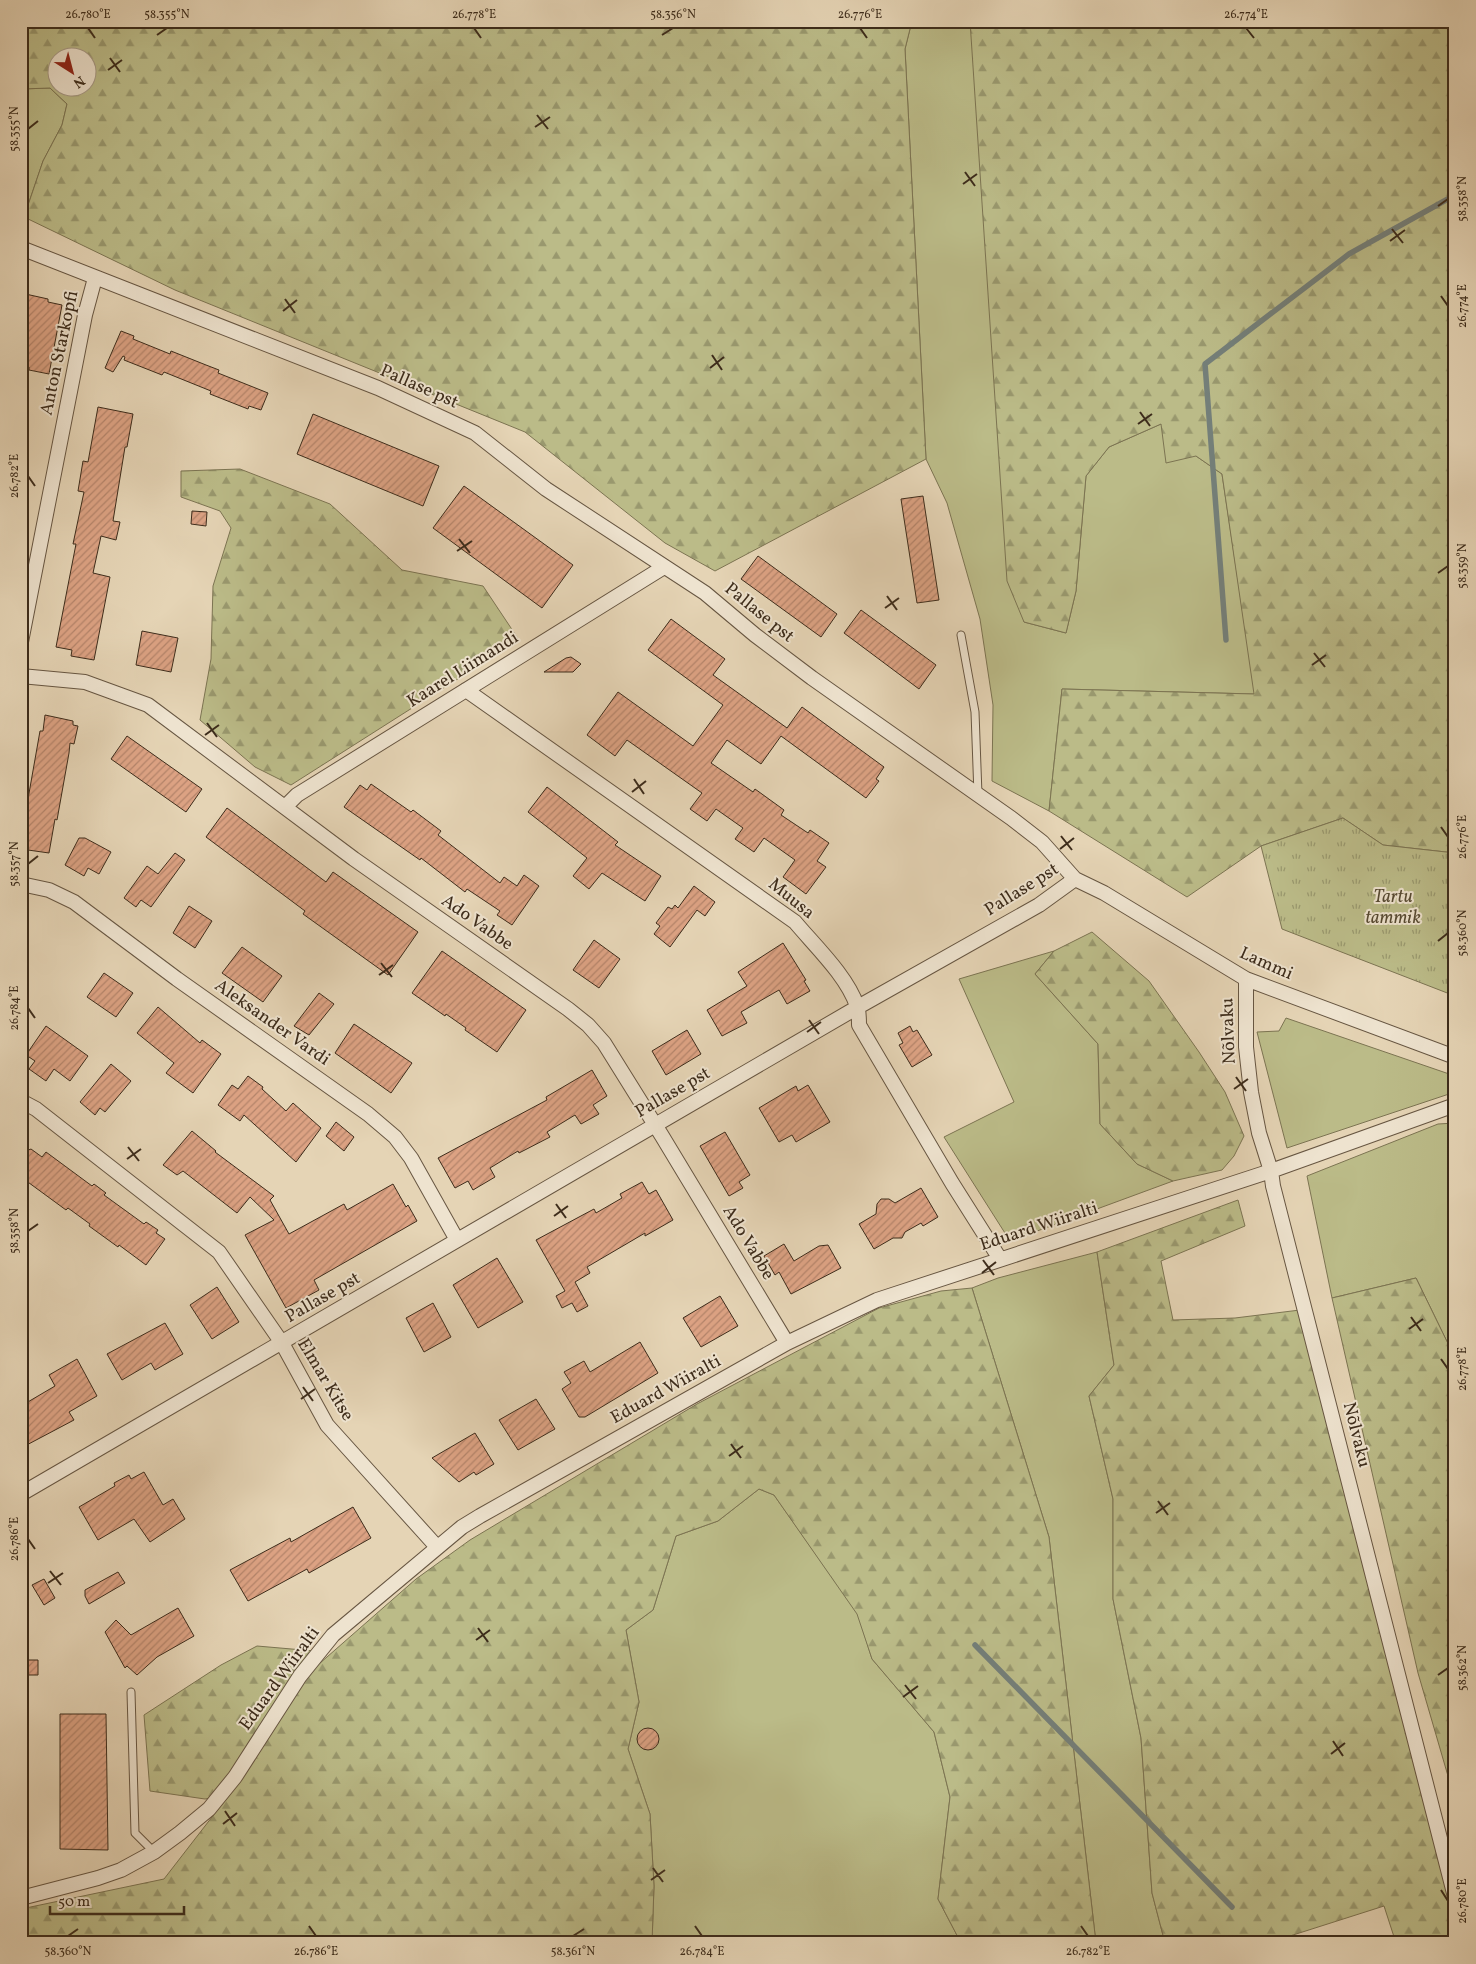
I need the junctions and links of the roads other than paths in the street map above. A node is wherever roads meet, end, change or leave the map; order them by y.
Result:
1 (21, 248) edge
2 (95, 278) junction
3 (664, 567) junction
4 (961, 635) dead end
5 (21, 642) edge
6 (21, 676) edge
7 (466, 690) junction
8 (978, 795) junction
9 (285, 807) junction
10 (1075, 879) junction
11 (21, 884) edge
12 (1246, 980) junction
13 (858, 1007) junction
14 (1455, 1057) edge
15 (21, 1101) edge
16 (1455, 1105) edge
17 (655, 1125) junction
18 (1271, 1171) junction
19 (457, 1240) junction
20 (1000, 1259) junction
21 (282, 1343) junction
22 (787, 1343) junction
23 (21, 1494) edge
24 (437, 1547) junction
25 (131, 1692) dead end
26 (154, 1852) junction
27 (1455, 1897) edge
28 (21, 1898) edge

1 - 2 street, Pallase pst
2 - 3 street, Pallase pst
2 - 5 street, Anton Starkopfi
3 - 7 street, Kaarel Liimandi
3 - 8 street, Pallase pst
4 - 8 lane
6 - 9 street, Ado Vabbe
7 - 9 street, Kaarel Liimandi
7 - 13 street, Muusa
8 - 10 street, Pallase pst
9 - 17 street, Ado Vabbe
10 - 12 street, Lammi
10 - 13 street, Pallase pst
11 - 19 street, Aleksander Vardi
12 - 14 street, Lammi
12 - 18 street, Nõlvaku
13 - 17 street, Pallase pst
13 - 20 street, Muusa
15 - 21 street, Elmar Kitse
16 - 18 street, Eduard Wiiralti
17 - 19 street, Pallase pst
17 - 22 street, Ado Vabbe
18 - 20 street, Eduard Wiiralti
18 - 27 street, Nõlvaku
19 - 21 street, Pallase pst
20 - 22 street, Eduard Wiiralti
21 - 23 street, Pallase pst
21 - 24 street, Elmar Kitse
22 - 24 street, Eduard Wiiralti
24 - 26 street, Eduard Wiiralti
25 - 26 lane
26 - 28 street, Eduard Wiiralti

